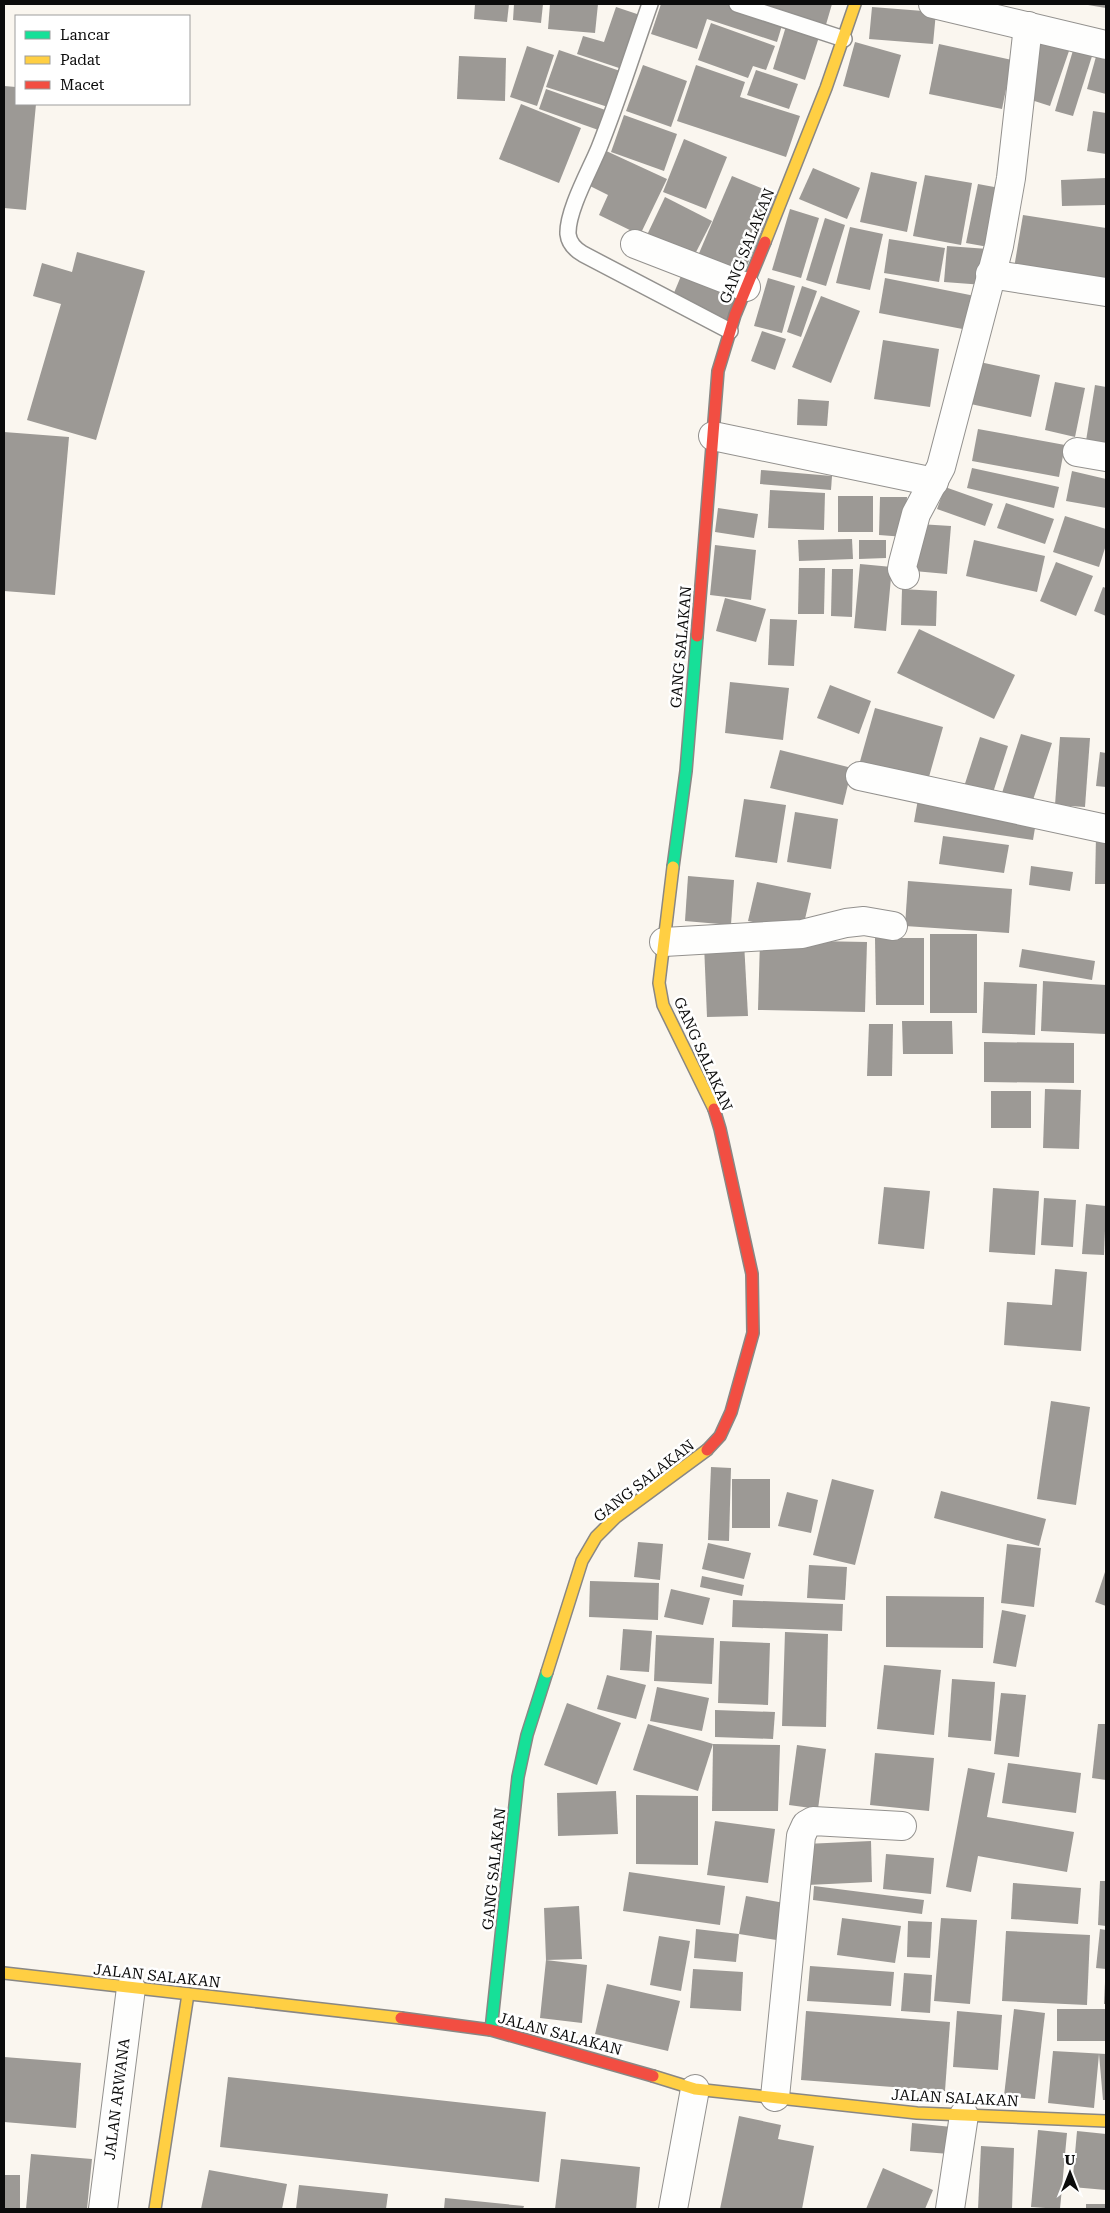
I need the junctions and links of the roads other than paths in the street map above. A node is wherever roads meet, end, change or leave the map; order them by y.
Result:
1 (650, 4) edge
2 (737, 4) edge
3 (855, 4) edge
4 (933, 4) edge
5 (1028, 26) junction
6 (844, 39) junction
7 (1106, 45) edge
8 (635, 244) dead end
9 (990, 274) junction
10 (746, 287) junction
11 (1106, 292) edge
12 (730, 331) junction
13 (714, 436) junction
14 (1077, 452) dead end
15 (1106, 457) edge
16 (934, 482) junction
17 (905, 575) dead end
18 (860, 776) dead end
19 (1106, 829) edge
20 (893, 926) dead end
21 (664, 942) junction
22 (902, 1826) dead end
23 (4, 1973) edge
24 (131, 1988) junction
25 (188, 1994) junction
26 (491, 2030) junction
27 (694, 2089) junction
28 (775, 2098) junction
29 (964, 2115) junction
30 (1106, 2121) edge
31 (103, 2209) edge
32 (155, 2209) edge
33 (673, 2209) edge
34 (950, 2209) edge

1 - 12 lane
2 - 6 lane
3 - 6 street, GANG SALAKAN
4 - 5 street
5 - 7 street
5 - 9 street
6 - 10 street, GANG SALAKAN
8 - 10 street
9 - 11 street
9 - 16 street
10 - 12 street, GANG SALAKAN
12 - 13 street, GANG SALAKAN
13 - 16 street
13 - 21 street, GANG SALAKAN
14 - 15 street
16 - 17 street
18 - 19 street
20 - 21 street
21 - 26 street, GANG SALAKAN
22 - 28 street
23 - 24 street, JALAN SALAKAN
24 - 25 street, JALAN SALAKAN
24 - 31 street, JALAN ARWANA
25 - 26 street, JALAN SALAKAN
25 - 32 street
26 - 27 street, JALAN SALAKAN
27 - 28 street, JALAN SALAKAN
27 - 33 street
28 - 29 street, JALAN SALAKAN
29 - 30 street, JALAN SALAKAN
29 - 34 street

